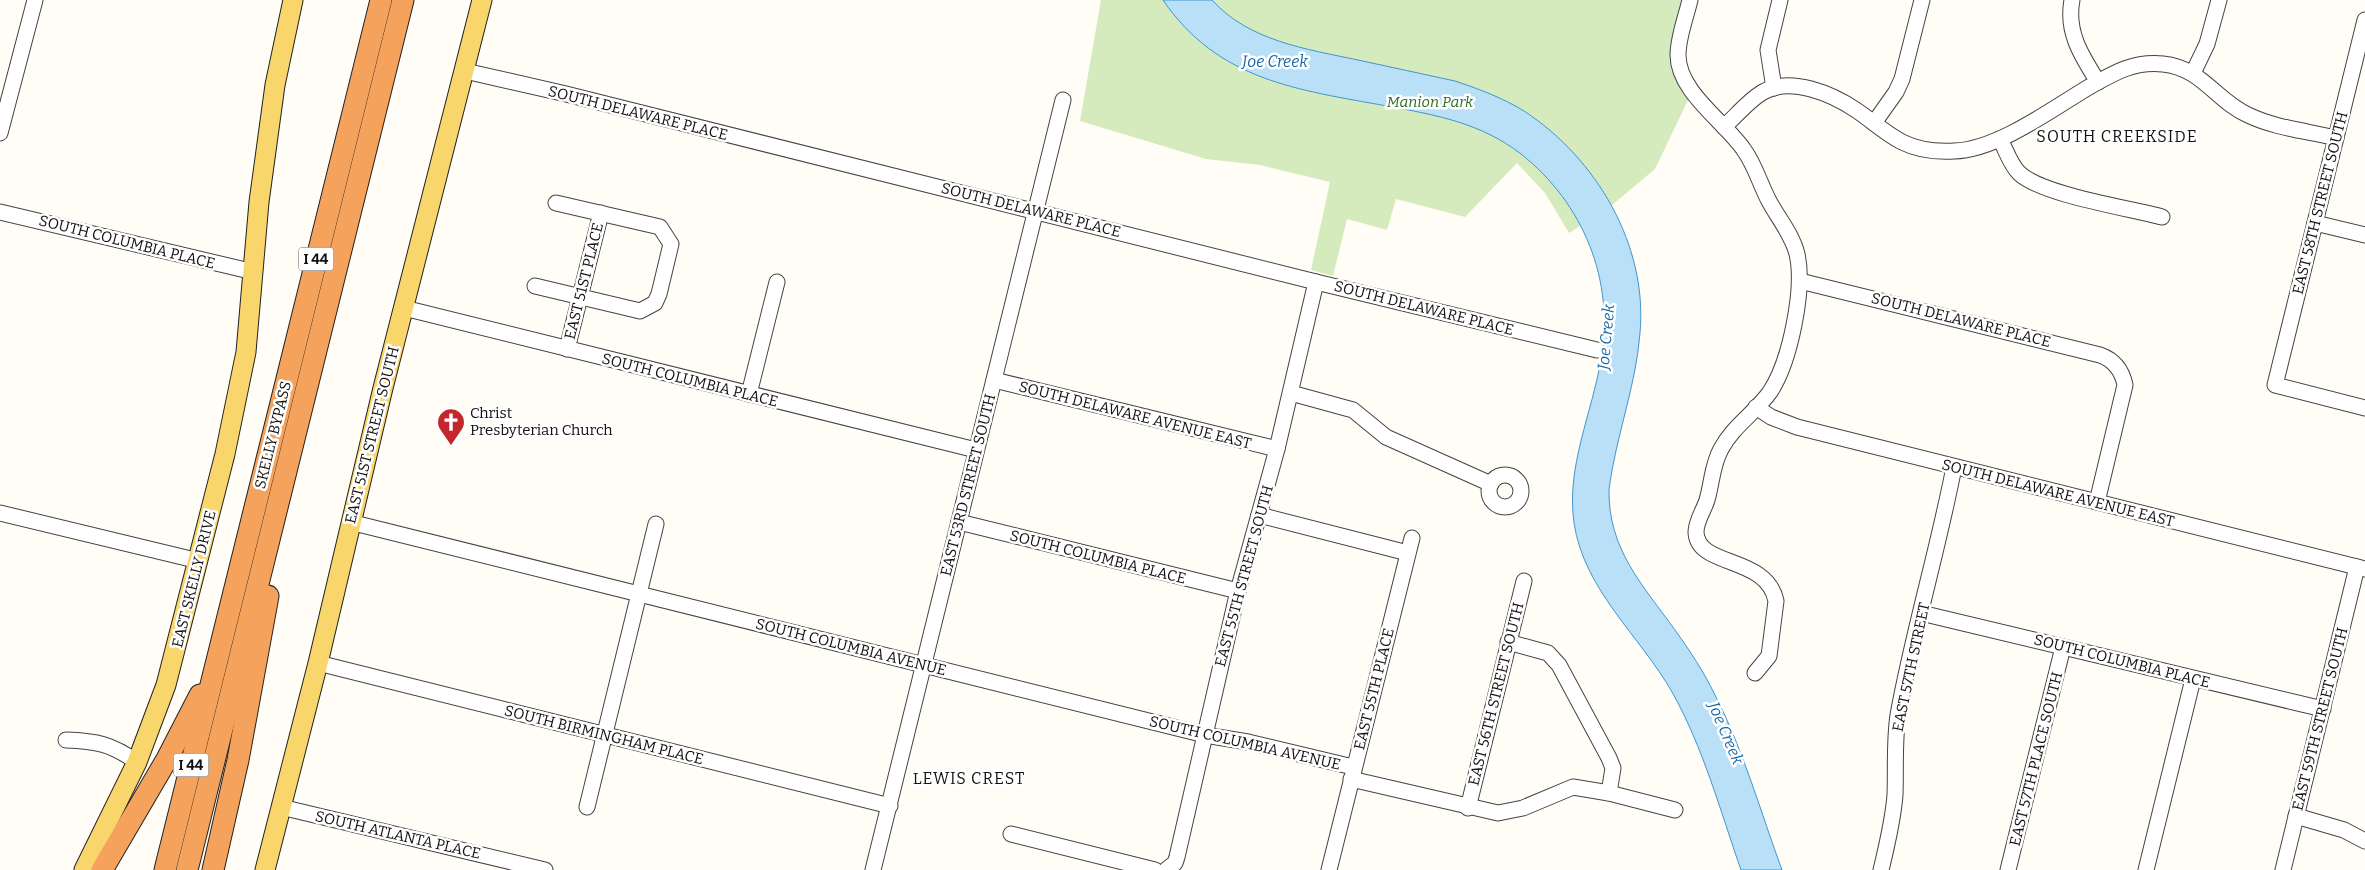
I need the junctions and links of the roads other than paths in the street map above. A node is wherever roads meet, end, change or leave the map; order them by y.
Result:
1 (35, 0) edge
2 (293, 0) edge
3 (381, 0) edge
4 (403, 0) edge
5 (482, 0) edge
6 (1690, 0) edge
7 (1780, 0) edge
8 (1922, 0) edge
9 (2072, 0) edge
10 (2219, 0) edge
11 (2365, 20) edge
12 (2360, 61) edge
13 (465, 71) junction
14 (2193, 73) junction
15 (2098, 82) junction
16 (1774, 88) junction
17 (1062, 100) dead end
18 (1874, 123) junction
19 (1724, 127) junction
20 (0, 132) edge
21 (2336, 138) junction
22 (2000, 139) junction
23 (556, 202) dead end
24 (1035, 211) junction
25 (0, 212) edge
26 (601, 213) junction
27 (2162, 216) dead end
28 (2315, 223) junction
29 (2365, 235) edge
30 (254, 272) junction
31 (1800, 281) junction
32 (777, 282) dead end
33 (1316, 282) junction
34 (535, 286) dead end
35 (580, 296) junction
36 (404, 308) junction
37 (567, 349) junction
38 (1597, 350) dead end
39 (994, 380) junction
40 (1291, 393) junction
41 (749, 394) junction
42 (304, 396) junction
43 (1756, 407) junction
44 (2365, 408) edge
45 (1277, 449) junction
46 (976, 450) junction
47 (1954, 467) junction
48 (1491, 484) dead end
49 (2097, 502) junction
50 (0, 513) edge
51 (1259, 515) junction
52 (350, 522) junction
53 (959, 522) junction
54 (656, 524) dead end
55 (1412, 538) dead end
56 (1400, 551) dead end
57 (199, 561) junction
58 (2361, 568) edge
59 (1524, 580) dead end
60 (1238, 591) junction
61 (638, 595) junction
62 (1921, 612) junction
63 (1508, 642) junction
64 (2064, 647) junction
65 (217, 661) junction
66 (318, 663) junction
67 (924, 665) junction
68 (1754, 674) dead end
69 (2193, 679) junction
70 (2322, 709) junction
71 (1205, 735) junction
72 (605, 736) junction
73 (66, 740) dead end
74 (137, 762) junction
75 (1352, 773) junction
76 (1609, 793) junction
77 (890, 806) junction
78 (587, 807) dead end
79 (280, 808) junction
80 (1468, 808) junction
81 (1675, 810) dead end
82 (2296, 816) junction
83 (1011, 834) dead end
84 (2365, 841) edge
85 (1102, 864) edge
86 (84, 870) edge
87 (102, 870) edge
88 (165, 870) edge
89 (187, 870) edge
90 (213, 870) edge
91 (265, 870) edge
92 (545, 870) edge
93 (873, 870) edge
94 (1164, 870) edge
95 (1329, 870) edge
96 (1881, 870) edge
97 (2008, 870) edge
98 (2146, 870) edge
99 (2283, 870) edge

1 - 20 street
2 - 30 main road, EAST SKELLY DRIVE
3 - 65 highway, SKELLY BYPASS / I 44
4 - 42 highway, SKELLY BYPASS / I 44
5 - 13 main road, EAST 51ST STREET SOUTH
6 - 19 street
7 - 16 street
8 - 18 street
9 - 15 street
10 - 14 street
11 - 12 street, EAST 58TH STREET SOUTH
12 - 21 street, EAST 58TH STREET SOUTH
13 - 24 street, SOUTH DELAWARE PLACE
13 - 36 main road, EAST 51ST STREET SOUTH
14 - 15 street
14 - 21 street
15 - 22 street
16 - 18 street
16 - 19 street
17 - 24 street, EAST 53RD STREET SOUTH
18 - 22 street
19 - 31 street
21 - 28 street, EAST 58TH STREET SOUTH
22 - 27 street
23 - 26 street
24 - 33 street, SOUTH DELAWARE PLACE
24 - 39 street, EAST 53RD STREET SOUTH
25 - 30 street, SOUTH COLUMBIA PLACE
26 - 35 street, EAST 51ST PLACE
26 - 35 street
28 - 29 street
28 - 44 street, EAST 58TH STREET SOUTH
30 - 57 main road, EAST SKELLY DRIVE
31 - 43 street
31 - 49 street, SOUTH DELAWARE PLACE
32 - 41 street
33 - 38 street, SOUTH DELAWARE PLACE
33 - 40 street, EAST 55TH STREET SOUTH
34 - 35 street
35 - 37 street, EAST 51ST PLACE
36 - 37 street, SOUTH COLUMBIA PLACE
36 - 52 main road, EAST 51ST STREET SOUTH
37 - 41 street, SOUTH COLUMBIA PLACE
39 - 45 street, SOUTH DELAWARE AVENUE EAST
39 - 46 street, EAST 53RD STREET SOUTH
40 - 45 street, EAST 55TH STREET SOUTH
40 - 48 street
41 - 46 street, SOUTH COLUMBIA PLACE
42 - 89 highway, SKELLY BYPASS / I 44
42 - 90 highway
43 - 47 street, SOUTH DELAWARE AVENUE EAST
43 - 68 street
45 - 51 street, EAST 55TH STREET SOUTH
46 - 53 street, EAST 53RD STREET SOUTH
47 - 49 street, SOUTH DELAWARE AVENUE EAST
47 - 62 street, EAST 57TH STREET
49 - 58 street, SOUTH DELAWARE AVENUE EAST
50 - 57 street
51 - 56 street
51 - 60 street, EAST 55TH STREET SOUTH
52 - 61 street, SOUTH COLUMBIA AVENUE
52 - 66 main road, EAST 51ST STREET SOUTH
53 - 60 street, SOUTH COLUMBIA PLACE
53 - 67 street, EAST 53RD STREET SOUTH
54 - 61 street
55 - 75 street, EAST 55TH PLACE
57 - 74 main road, EAST SKELLY DRIVE
58 - 70 street, EAST 59TH STREET SOUTH
59 - 63 street, EAST 56TH STREET SOUTH
60 - 71 street, EAST 55TH STREET SOUTH
61 - 67 street, SOUTH COLUMBIA AVENUE
61 - 72 street
62 - 64 street, SOUTH COLUMBIA PLACE
62 - 96 street, EAST 57TH STREET
63 - 76 street
63 - 80 street, EAST 56TH STREET SOUTH
64 - 69 street, SOUTH COLUMBIA PLACE
64 - 97 street, EAST 57TH PLACE SOUTH
65 - 87 highway
65 - 88 highway, SKELLY BYPASS / I 44
66 - 72 street, SOUTH BIRMINGHAM PLACE
66 - 79 main road, EAST 51ST STREET SOUTH
67 - 71 street, SOUTH COLUMBIA AVENUE
67 - 77 street, EAST 53RD STREET SOUTH
69 - 70 street, SOUTH COLUMBIA PLACE
69 - 98 street
70 - 82 street, EAST 59TH STREET SOUTH
71 - 75 street, SOUTH COLUMBIA AVENUE
71 - 94 street, EAST 55TH STREET SOUTH
72 - 77 street, SOUTH BIRMINGHAM PLACE
72 - 78 street
73 - 74 street
74 - 86 main road, EAST SKELLY DRIVE
75 - 80 street, SOUTH COLUMBIA AVENUE
75 - 95 street, EAST 55TH PLACE
76 - 80 street, SOUTH COLUMBIA AVENUE
76 - 81 street, SOUTH COLUMBIA AVENUE
77 - 93 street, EAST 53RD STREET SOUTH
79 - 91 main road, EAST 51ST STREET SOUTH
79 - 92 street, SOUTH ATLANTA PLACE
82 - 84 street
82 - 99 street, EAST 59TH STREET SOUTH
83 - 85 street
85 - 94 street

